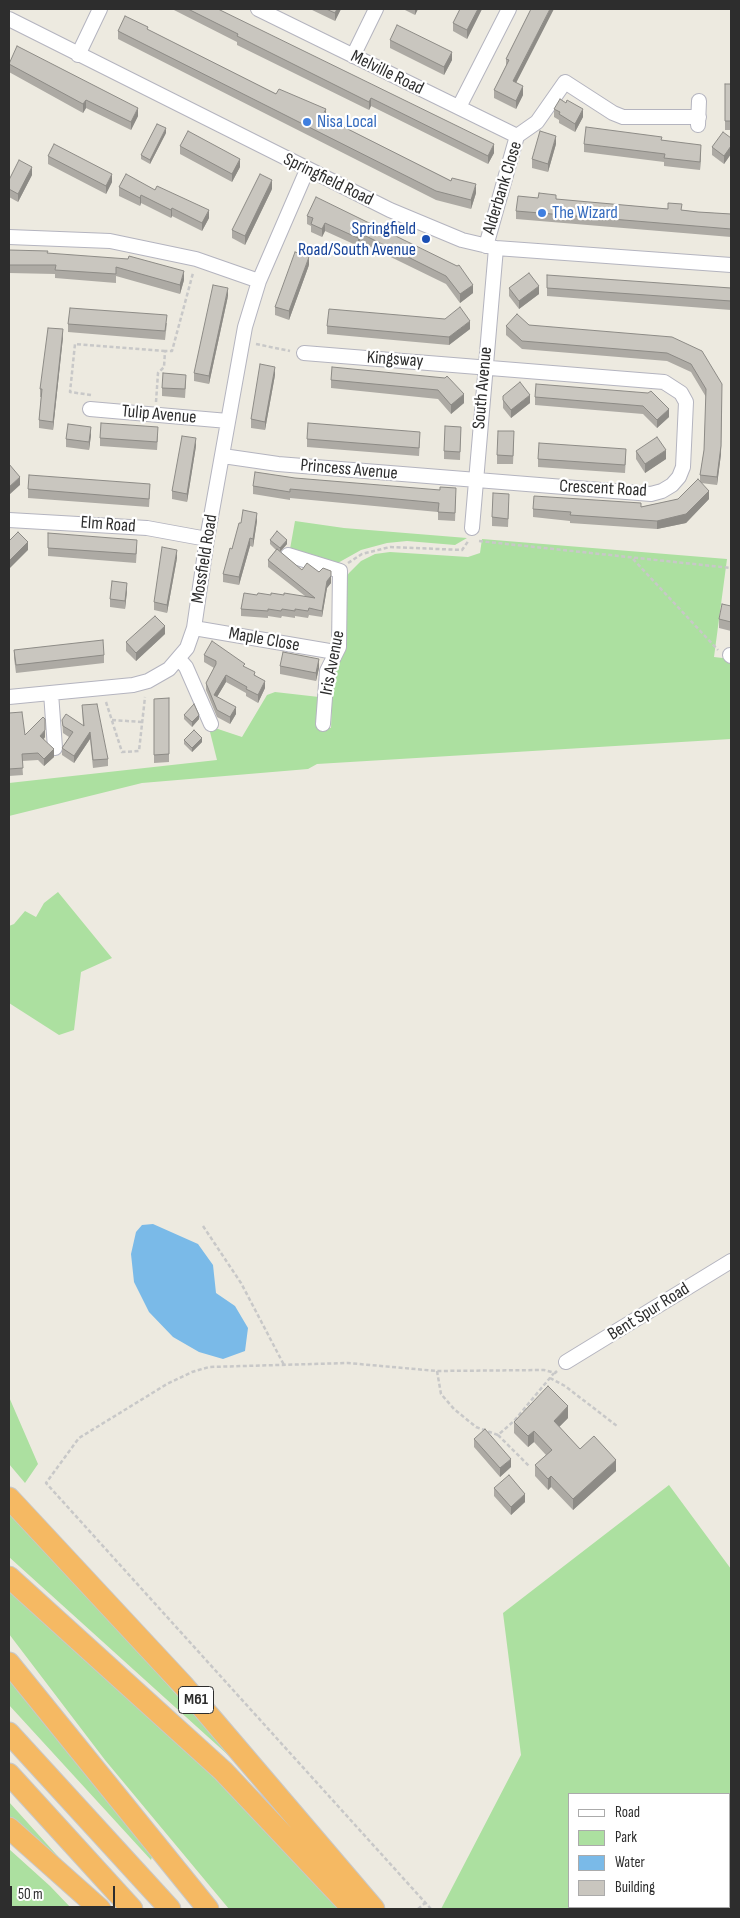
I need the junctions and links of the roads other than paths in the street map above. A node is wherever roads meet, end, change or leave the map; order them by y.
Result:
1 (100, 9) edge
2 (258, 9) edge
3 (376, 9) edge
4 (509, 9) edge
5 (9, 19) edge
6 (78, 55) junction
7 (353, 56) junction
8 (699, 101) dead end
9 (459, 108) junction
10 (518, 136) junction
11 (307, 170) junction
12 (9, 237) edge
13 (491, 247) junction
14 (731, 265) edge
15 (259, 281) junction
16 (304, 353) road end
17 (485, 367) junction
18 (90, 409) road end
19 (228, 421) junction
20 (223, 456) junction
21 (476, 480) junction
22 (9, 520) edge
23 (471, 534) road end
24 (207, 538) junction
25 (288, 555) edge
26 (194, 628) junction
27 (335, 652) junction
28 (179, 659) junction
29 (51, 693) junction
30 (9, 697) edge
31 (211, 724) dead end
32 (323, 724) dead end
33 (55, 748) edge
34 (731, 1261) edge
35 (566, 1362) road end
36 (9, 1498) edge
37 (9, 1577) edge
38 (9, 1663) edge
39 (9, 1733) edge
40 (9, 1774) edge
41 (9, 1828) edge
42 (100, 1909) edge
43 (132, 1909) edge
44 (170, 1909) edge
45 (208, 1909) edge
46 (353, 1909) edge
47 (374, 1909) edge

1 - 6 street
2 - 7 street, Melville Road
3 - 7 street
4 - 9 street
5 - 6 street, Springfield Road
6 - 11 street, Springfield Road
7 - 9 street, Melville Road
8 - 10 street, Alderbank Close
9 - 10 street, Melville Road
10 - 13 street, Alderbank Close
11 - 13 street, Springfield Road
11 - 15 street, Mossfield Road
12 - 15 street
13 - 14 street, Springfield Road
13 - 17 street, South Avenue
15 - 19 street, Mossfield Road
16 - 17 street, Kingsway
17 - 21 street, South Avenue
17 - 21 street, Crescent Road
18 - 19 street, Tulip Avenue
19 - 20 street, Mossfield Road
20 - 21 street, Princess Avenue
20 - 24 street, Mossfield Road
21 - 23 street, South Avenue
22 - 24 street, Elm Road
24 - 26 street, Mossfield Road
25 - 27 street, Iris Avenue
26 - 27 street, Maple Close
26 - 28 street, Mossfield Road
27 - 32 street, Iris Avenue
28 - 29 street, Mossfield Road
28 - 31 street
29 - 30 street, Mossfield Road
29 - 33 street
34 - 35 street, Bent Spur Road
36 - 47 highway, M61
37 - 46 highway, M61
38 - 45 highway
39 - 44 highway
40 - 43 highway
41 - 42 highway

